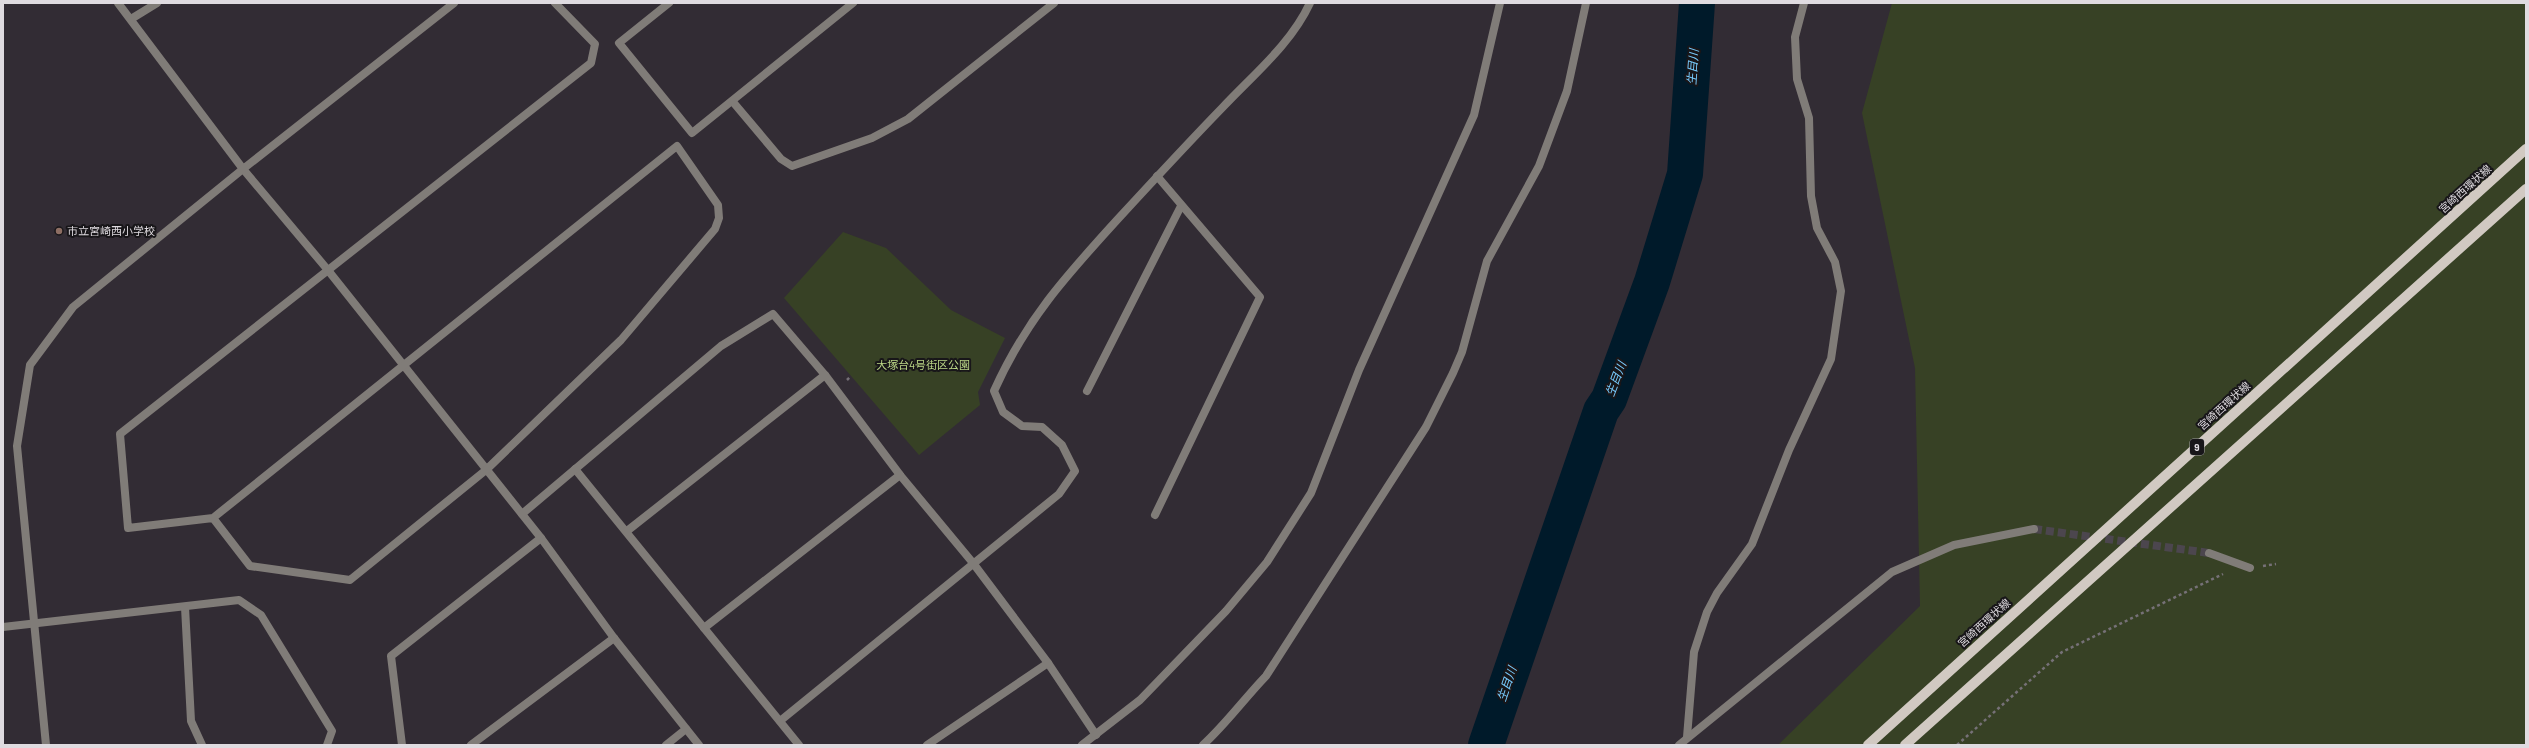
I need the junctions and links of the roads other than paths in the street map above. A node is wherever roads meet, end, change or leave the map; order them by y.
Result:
1 (118, 3) edge
2 (157, 3) edge
3 (454, 3) edge
4 (555, 3) edge
5 (668, 3) edge
6 (854, 3) edge
7 (1054, 3) edge
8 (1310, 3) edge
9 (1500, 3) edge
10 (1586, 3) edge
11 (1804, 3) edge
12 (131, 19) junction
13 (733, 102) junction
14 (2526, 149) edge
15 (243, 169) junction
16 (1157, 176) junction
17 (2526, 189) edge
18 (1181, 206) junction
19 (328, 269) junction
20 (403, 365) junction
21 (825, 374) junction
22 (1087, 391) dead end
23 (575, 469) junction
24 (486, 470) junction
25 (900, 475) junction
26 (522, 514) junction
27 (1155, 515) dead end
28 (213, 518) junction
29 (2034, 530) tunnel mouth
30 (627, 531) junction
31 (541, 538) junction
32 (2209, 553) tunnel mouth
33 (973, 563) junction
34 (2250, 568) road end
35 (185, 607) junction
36 (36, 622) junction
37 (3, 627) edge
38 (704, 628) junction
39 (614, 638) junction
40 (1048, 663) junction
41 (780, 721) junction
42 (686, 729) junction
43 (1096, 735) junction
44 (1687, 737) junction
45 (46, 745) edge
46 (202, 745) edge
47 (327, 745) edge
48 (402, 745) edge
49 (471, 745) edge
50 (666, 745) edge
51 (699, 745) edge
52 (799, 745) edge
53 (927, 745) edge
54 (1082, 745) edge
55 (1203, 745) edge
56 (1679, 745) edge
57 (1868, 745) edge
58 (1905, 745) edge

1 - 12 street
2 - 12 street
3 - 15 street
4 - 19 street
5 - 13 street
6 - 13 street
7 - 13 street
8 - 16 street
9 - 43 street
10 - 55 street
11 - 44 street
12 - 15 street
14 - 57 main road, 宮崎西環状線 / 9
15 - 19 street
15 - 36 street
16 - 18 street
16 - 33 street
17 - 58 main road, 9
18 - 22 street
18 - 27 street
19 - 20 street
19 - 28 street
20 - 24 street
20 - 24 street
20 - 28 street
21 - 23 street
21 - 25 street
21 - 30 street
23 - 26 street
23 - 30 street
24 - 26 street
24 - 28 street
25 - 33 street
25 - 38 street
26 - 31 street
29 - 44 street
30 - 38 street
31 - 39 street
31 - 48 street
32 - 34 street
33 - 40 street
33 - 41 street
35 - 36 street
35 - 46 street
35 - 47 street
36 - 37 street
36 - 45 street
38 - 41 street
39 - 42 street
39 - 49 street
40 - 43 street
40 - 53 street
41 - 52 street
42 - 50 street
42 - 51 street
43 - 54 street
44 - 56 street

